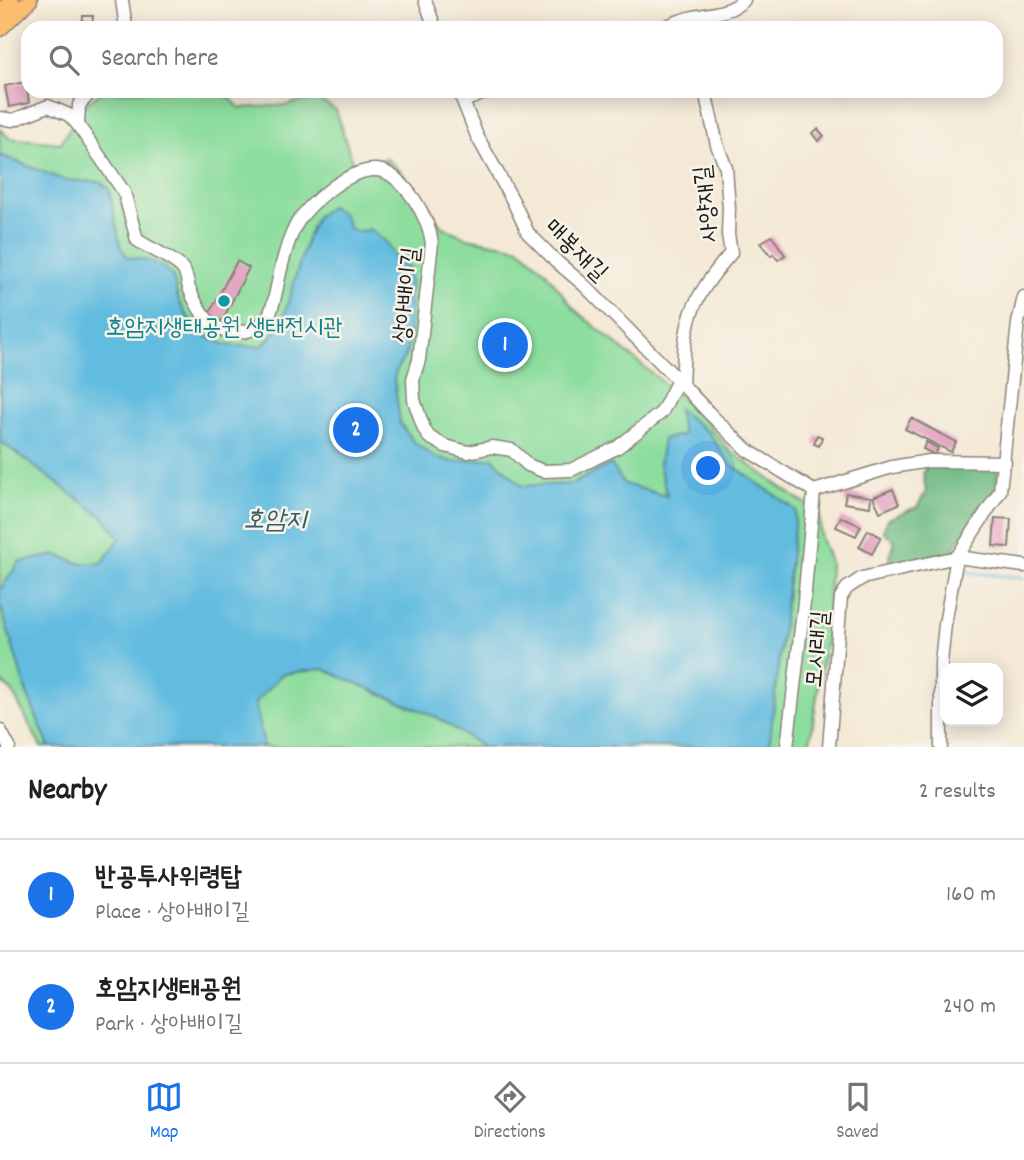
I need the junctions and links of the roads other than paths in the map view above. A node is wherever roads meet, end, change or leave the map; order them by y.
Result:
1 (12, 0) edge
2 (30, 0) edge
3 (121, 0) edge
4 (425, 0) edge
5 (744, 0) edge
6 (0, 12) edge
7 (125, 21) edge
8 (432, 21) edge
9 (705, 21) edge
10 (0, 29) edge
11 (86, 98) edge
12 (462, 98) edge
13 (707, 98) edge
14 (0, 118) edge
15 (78, 125) junction
16 (1024, 297) edge
17 (1018, 373) edge
18 (680, 382) junction
19 (1005, 462) junction
20 (814, 491) junction
21 (957, 557) junction
22 (1024, 566) edge
23 (0, 730) edge
24 (9, 747) edge
25 (787, 747) edge
26 (829, 747) edge
27 (941, 747) edge

1 - 6 main road
2 - 10 main road
3 - 7 street
4 - 8 street
5 - 9 street
11 - 15 street
12 - 18 street, 매봉재길
13 - 18 street, 사양재길
14 - 15 street, 상아배이길
15 - 18 street, 상아배이길
16 - 17 street
17 - 19 street
18 - 20 street
19 - 20 street
19 - 21 street
20 - 25 street
21 - 22 street, 모시래길
21 - 26 street, 모시래길
21 - 27 street
23 - 24 street

